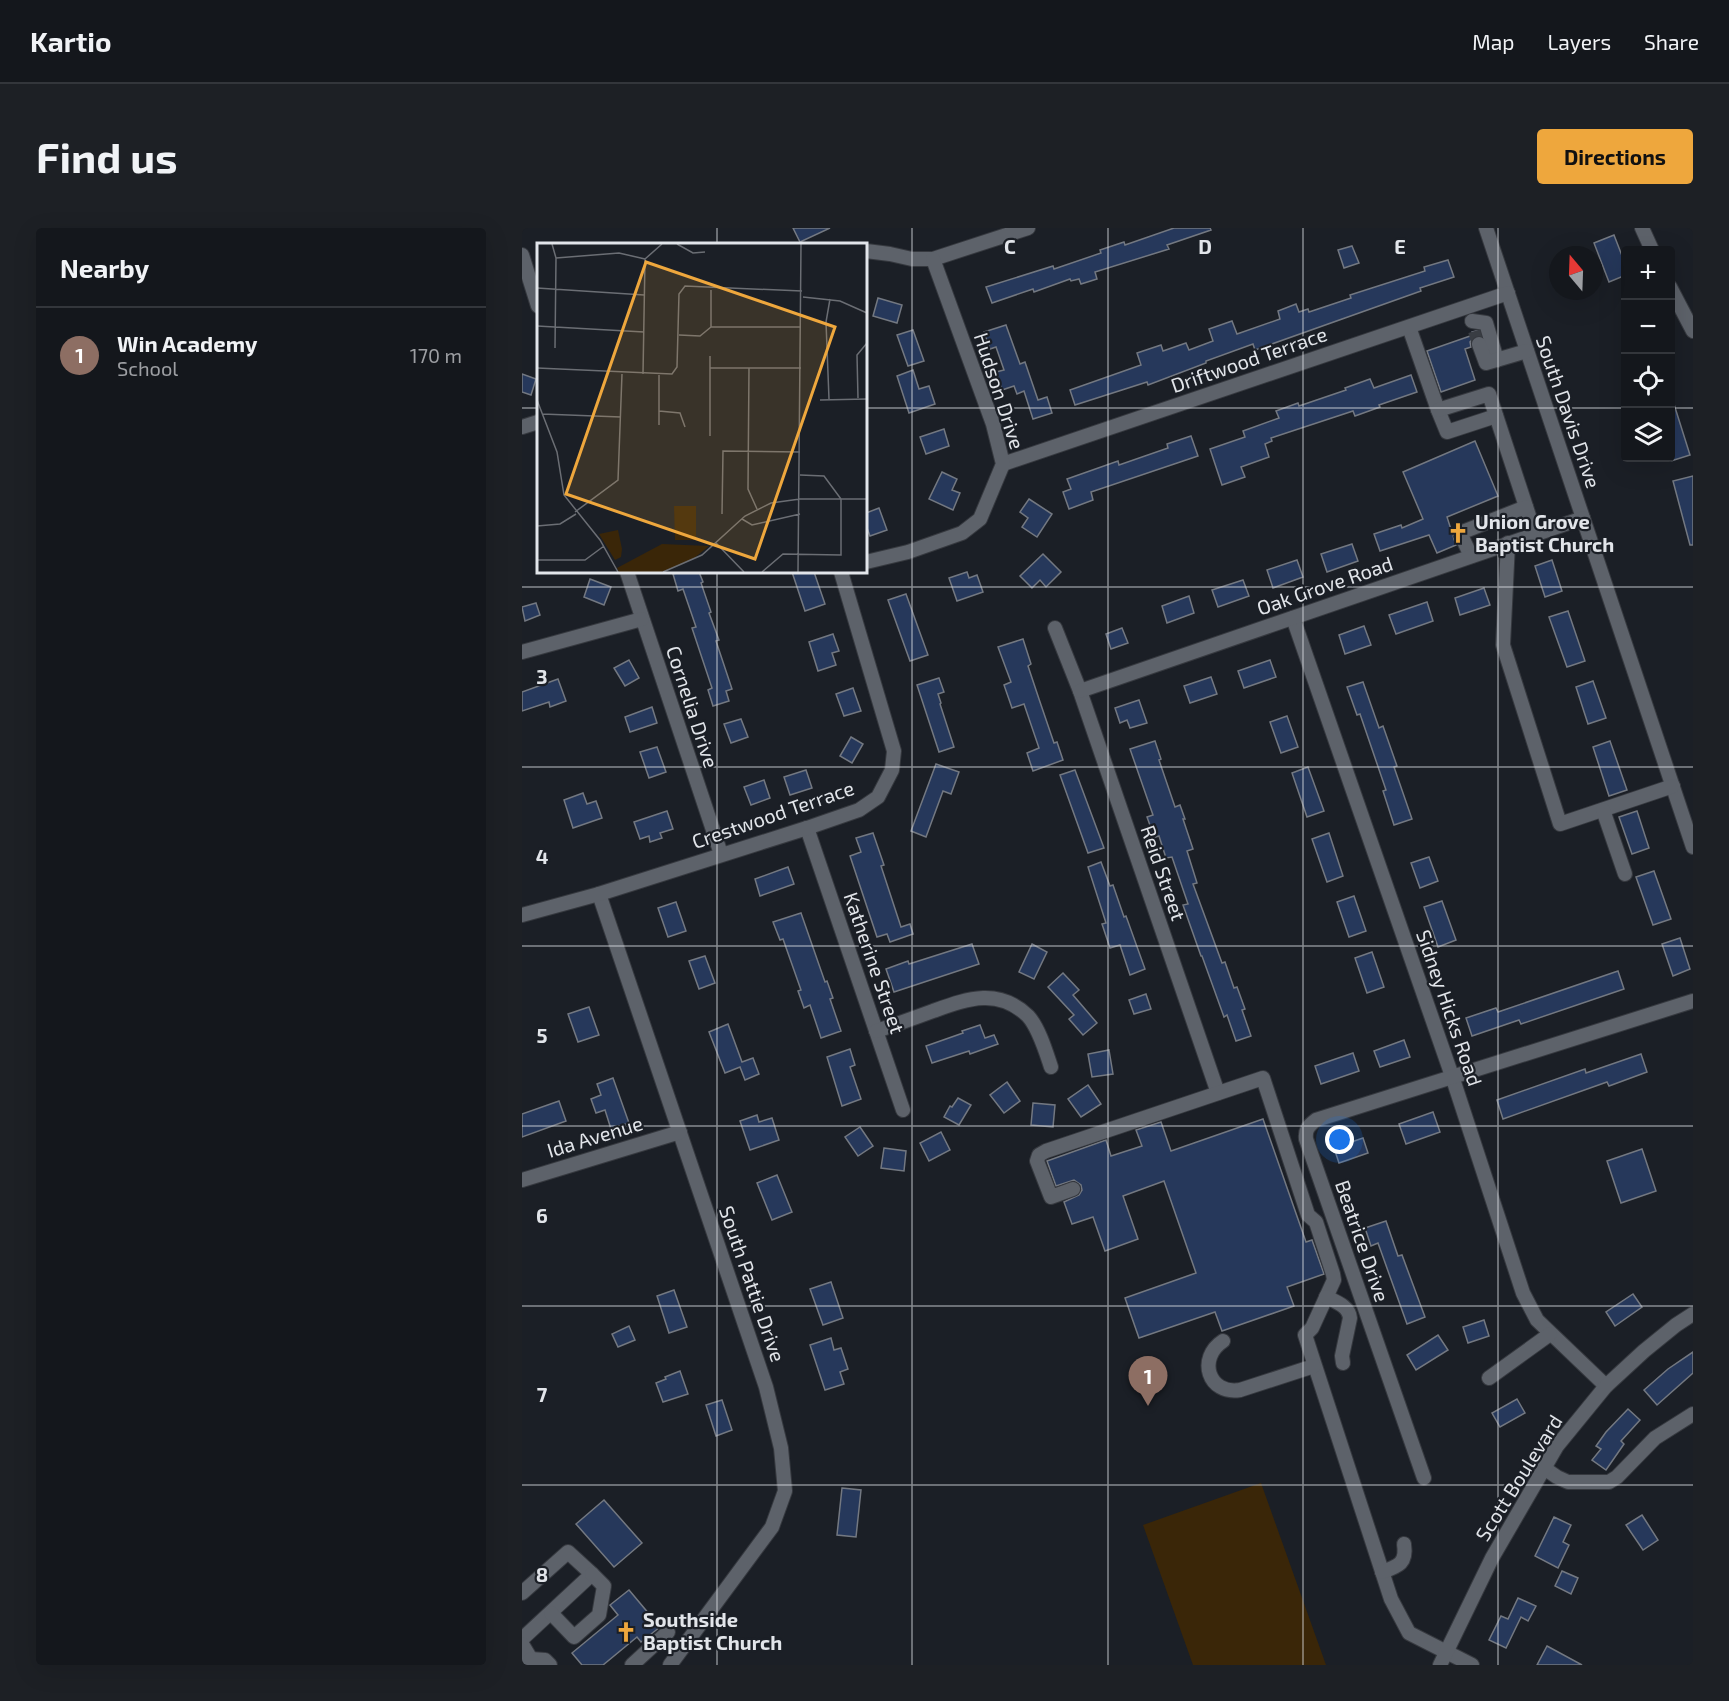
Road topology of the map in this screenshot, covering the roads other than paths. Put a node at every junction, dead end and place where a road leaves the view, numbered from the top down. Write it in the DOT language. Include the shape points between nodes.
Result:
graph roads {
  1 [pos="1028,228"];
  2 [pos="1486,228"];
  3 [pos="1642,228"];
  4 [pos="1650,246"];
  5 [pos="867,251"];
  6 [pos="522,255"];
  7 [pos="933,259"];
  8 [pos="1508,293"];
  9 [pos="1675,295"];
  10 [pos="537,303"];
  11 [pos="1467,307"];
  12 [pos="1409,327"];
  13 [pos="1693,331"];
  14 [pos="1475,332"];
  15 [pos="1527,351"];
  16 [pos="1497,360"];
  17 [pos="1438,410"];
  18 [pos="1496,416"];
  19 [pos="537,422"];
  20 [pos="522,427"];
  21 [pos="1003,464"];
  22 [pos="1526,507"];
  23 [pos="1583,518"];
  24 [pos="1535,534"];
  25 [pos="1508,543"];
  26 [pos="1471,556"];
  27 [pos="867,562"];
  28 [pos="627,573"];
  29 [pos="841,573"];
  30 [pos="1293,618"];
  31 [pos="642,619"];
  32 [pos="1055,628"];
  33 [pos="522,652"];
  34 [pos="1080,691"];
  35 [pos="1673,786"];
  36 [pos="1603,810"];
  37 [pos="807,828"];
  38 [pos="1693,847"];
  39 [pos="721,854"];
  40 [pos="1625,874"];
  41 [pos="599,894"];
  42 [pos="522,915"];
  43 [pos="1693,1001"];
  44 [pos="876,1031"];
  45 [pos="1051,1067"];
  46 [pos="1452,1076"];
  47 [pos="1218,1093"];
  48 [pos="903,1110"];
  49 [pos="680,1132"];
  50 [pos="522,1180"];
  51 [pos="1073,1189"];
  52 [pos="1326,1297"];
  53 [pos="1693,1314"];
  54 [pos="1550,1334"];
  55 [pos="1223,1341"];
  56 [pos="1343,1364"];
  57 [pos="1314,1366"];
  58 [pos="1489,1378"];
  59 [pos="1606,1386"];
  60 [pos="1693,1414"];
  61 [pos="1544,1468"];
  62 [pos="1424,1478"];
  63 [pos="1404,1544"];
  64 [pos="1382,1572"];
  65 [pos="592,1575"];
  66 [pos="522,1593"];
  67 [pos="550,1613"];
  68 [pos="668,1632"];
  69 [pos="522,1639"];
  70 [pos="522,1644"];
  71 [pos="648,1650"];
  72 [pos="1444,1659"];
  73 [pos="526,1662"];
  74 [pos="550,1665"];
  75 [pos="632,1665"];
  76 [pos="663,1665"];
  77 [pos="670,1665"];
  78 [pos="1472,1665"];
  1 -- 7 [label="street"];
  2 -- 8 [label="street, South Davis Drive"];
  3 -- 4 [label="street"];
  5 -- 7 [label="street" via="912,260"];
  6 -- 10 [label="street"];
  7 -- 21 [label="street, Hudson Drive" via="993,424"];
  8 -- 11 [label="street, Driftwood Terrace"];
  8 -- 15 [label="street, South Davis Drive"];
  9 -- 13 [label="street"];
  11 -- 12 [label="street, Driftwood Terrace"];
  11 -- 14 [label="street"];
  12 -- 17 [label="street"];
  12 -- 21 [label="street, Driftwood Terrace"];
  14 -- 16 [label="street" via="1486,363"];
  14 -- 16 [label="street" via="1486,323"];
  15 -- 16 [label="street"];
  15 -- 23 [label="street, South Davis Drive"];
  17 -- 18 [label="street" via="1447,432"];
  17 -- 18 [label="street" via="1489,394"];
  18 -- 22 [label="street"];
  19 -- 20 [label="street"];
  21 -- 27 [label="street, Hudson Drive" via="980,519 962,533"];
  22 -- 24 [label="street"];
  22 -- 26 [label="street" via="1460,533"];
  23 -- 24 [label="street, Oak Grove Road"];
  23 -- 35 [label="street, South Davis Drive"];
  24 -- 25 [label="street, Oak Grove Road"];
  25 -- 26 [label="street, Oak Grove Road"];
  25 -- 36 [label="street" via="1503,645 1560,824"];
  26 -- 30 [label="street, Oak Grove Road"];
  28 -- 31 [label="street, Cornelia Drive"];
  29 -- 37 [label="street, Crestwood Terrace" via="894,751 892,770 878,797 859,810"];
  30 -- 34 [label="street, Oak Grove Road"];
  30 -- 46 [label="street, Sidney Hicks Road"];
  31 -- 33 [label="street"];
  31 -- 39 [label="street, Cornelia Drive"];
  32 -- 34 [label="street, Reid Street"];
  34 -- 47 [label="street, Reid Street"];
  35 -- 36 [label="street"];
  35 -- 38 [label="street, South Davis Drive"];
  36 -- 40 [label="street"];
  37 -- 39 [label="street, Crestwood Terrace"];
  37 -- 44 [label="street, Katherine Street"];
  39 -- 41 [label="street, Crestwood Terrace"];
  41 -- 42 [label="street, Crestwood Terrace"];
  41 -- 49 [label="street, South Pattie Drive"];
  43 -- 46 [label="street, Beatrice Drive"];
  44 -- 45 [label="street" via="961,1001 995,998 1029,1018"];
  44 -- 48 [label="street, Katherine Street"];
  46 -- 54 [label="street, Sidney Hicks Road" via="1523,1293 1537,1320"];
  46 -- 62 [label="street, Beatrice Drive" via="1316,1120 1306,1131"];
  47 -- 51 [label="street" via="1039,1155 1037,1161 1051,1197"];
  47 -- 52 [label="street" via="1263,1078 1308,1215 1316,1222 1333,1274"];
  49 -- 50 [label="street, Ida Avenue"];
  49 -- 77 [label="street, South Pattie Drive" via="766,1387 781,1448 785,1491 772,1527"];
  52 -- 56 [label="street" via="1350,1314"];
  52 -- 57 [label="street" via="1305,1335"];
  53 -- 59 [label="street, Scott Boulevard"];
  54 -- 58 [label="street"];
  54 -- 59 [label="street, Sidney Hicks Road"];
  55 -- 57 [label="street" via="1212,1350 1208,1368 1215,1384 1230,1392"];
  57 -- 64 [label="street"];
  59 -- 61 [label="street, Scott Boulevard"];
  60 -- 61 [label="street" via="1655,1438 1609,1482 1568,1482"];
  61 -- 72 [label="street, Scott Boulevard" via="1492,1558"];
  63 -- 64 [label="street" via="1400,1564"];
  64 -- 72 [label="street" via="1408,1633"];
  65 -- 66 [label="street" via="568,1552"];
  65 -- 67 [label="street"];
  65 -- 67 [label="street" via="604,1586 599,1615 574,1637"];
  67 -- 69 [label="street"];
  68 -- 71 [label="street"];
  70 -- 73 [label="street"];
  71 -- 75 [label="street"];
  71 -- 76 [label="street"];
  72 -- 78 [label="street"];
  73 -- 74 [label="street" via="546,1660"];
}
